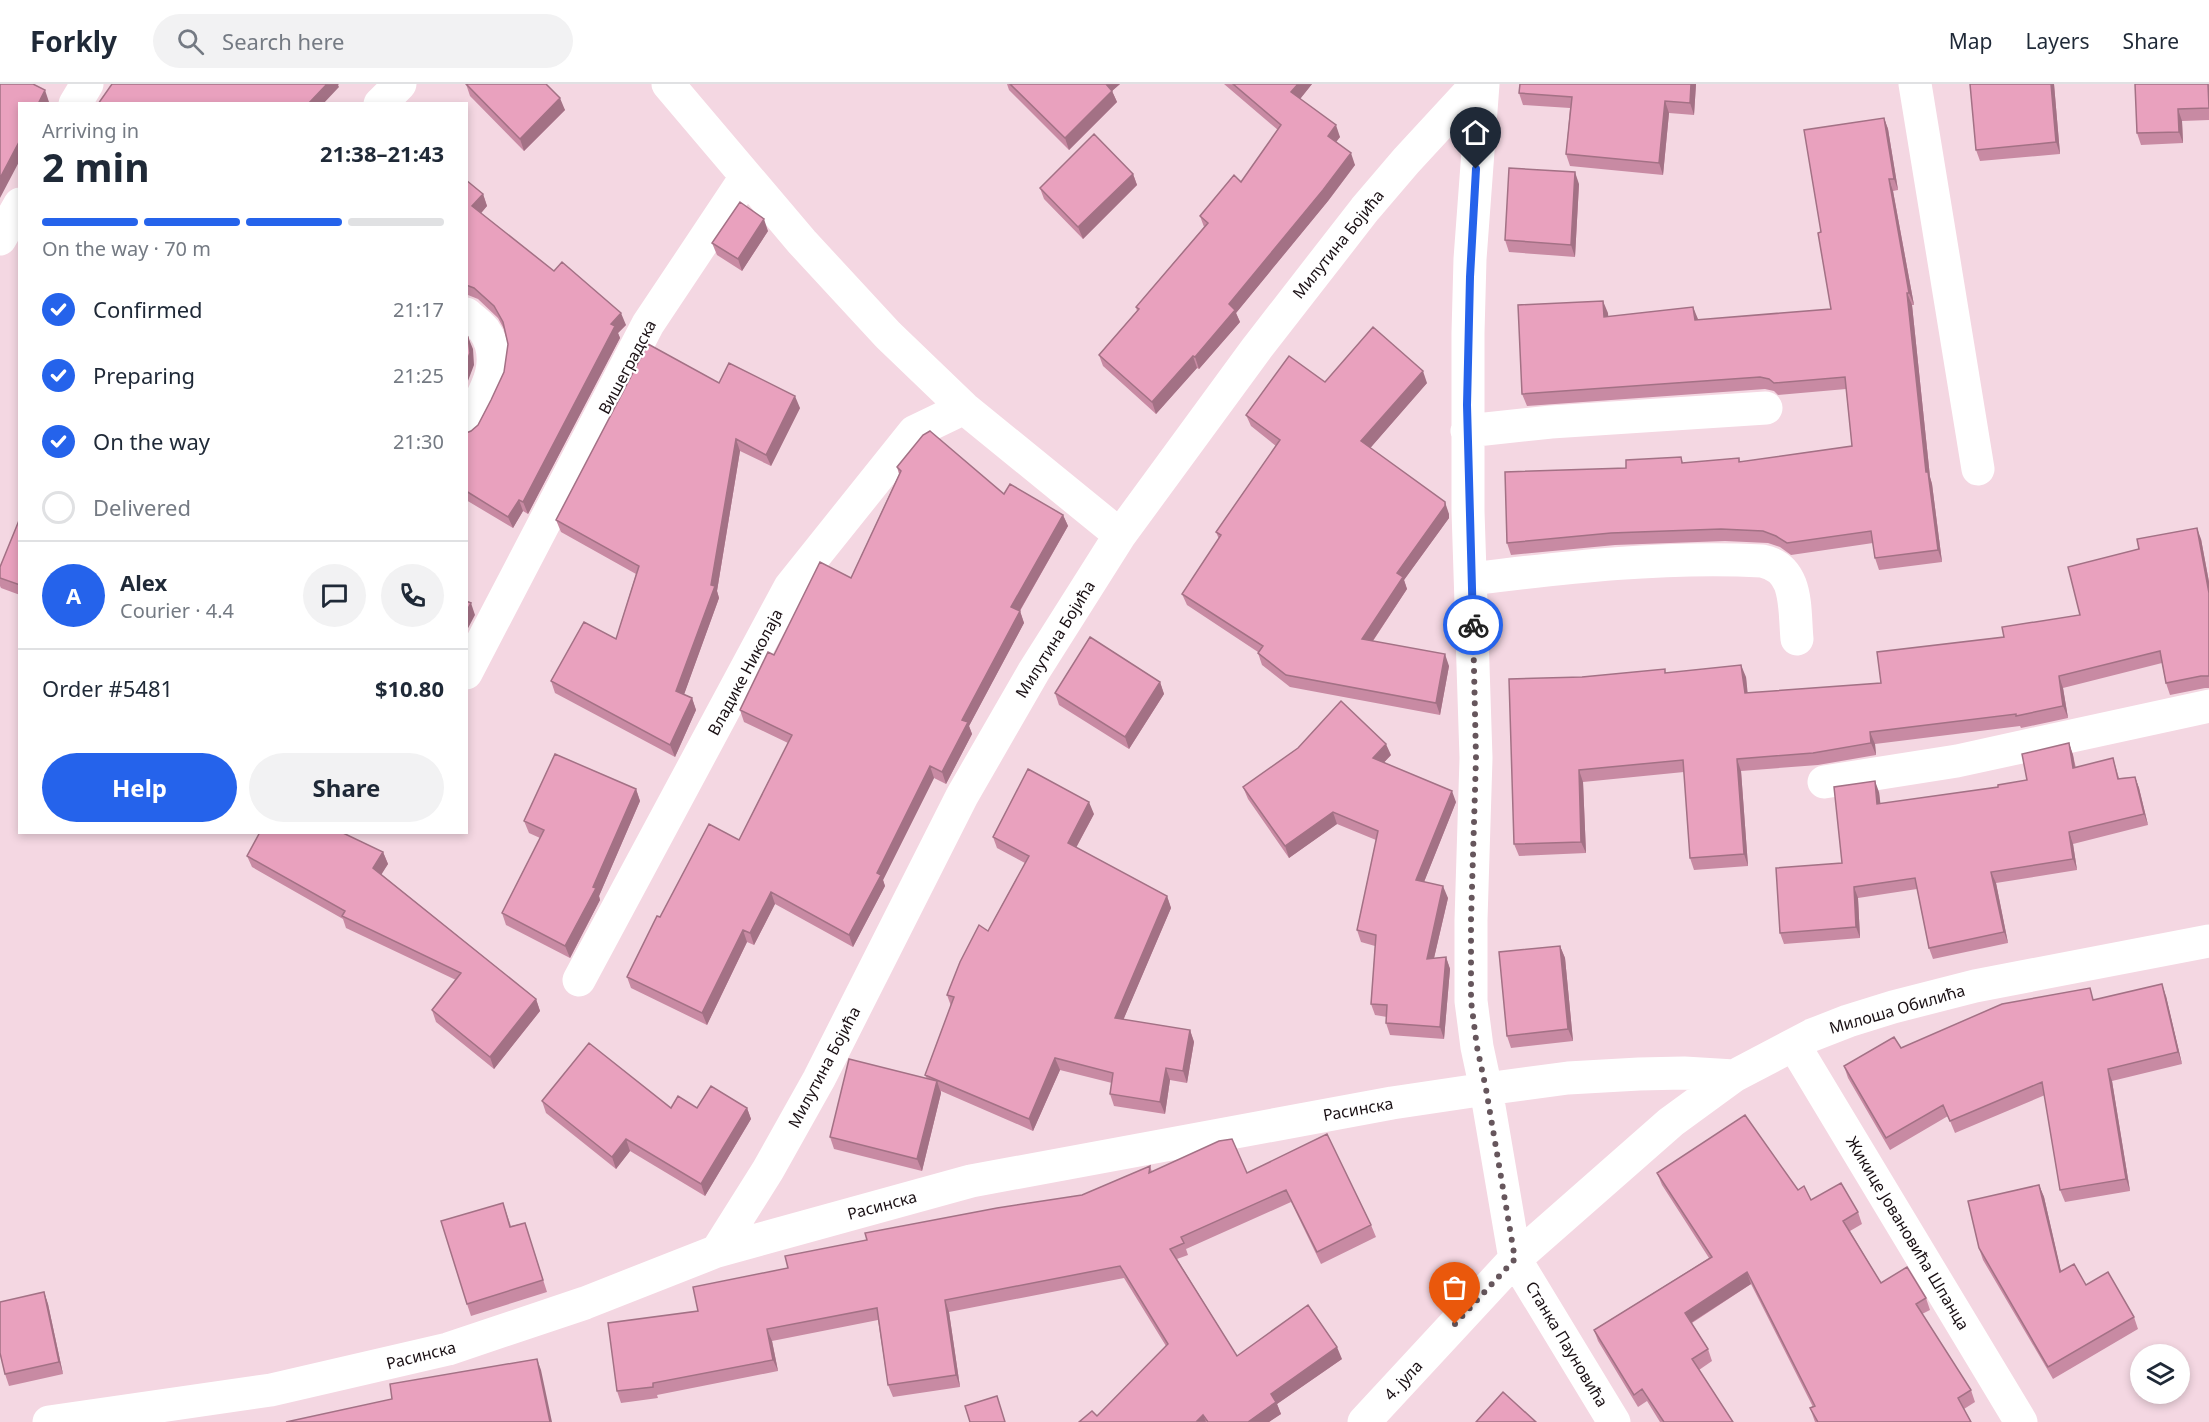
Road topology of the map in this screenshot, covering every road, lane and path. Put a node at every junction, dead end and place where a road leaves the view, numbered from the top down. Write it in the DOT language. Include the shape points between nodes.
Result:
graph roads {
  1 [pos="87,84"];
  2 [pos="400,84"];
  3 [pos="668,84"];
  4 [pos="1477,84"];
  5 [pos="1483,84"];
  6 [pos="1915,84"];
  7 [pos="76,102"];
  8 [pos="383,102"];
  9 [pos="746,177"];
  10 [pos="18,208"];
  11 [pos="0,239"];
  12 [pos="468,316"];
  13 [pos="964,408"];
  14 [pos="1766,408"];
  15 [pos="468,423"];
  16 [pos="1467,431"];
  17 [pos="1978,469"];
  18 [pos="1120,535"];
  19 [pos="1472,579"];
  20 [pos="1797,639"];
  21 [pos="468,669"];
  22 [pos="2209,706"];
  23 [pos="1824,782"];
  24 [pos="2209,940"];
  25 [pos="579,980"];
  26 [pos="1794,1045"];
  27 [pos="1734,1076"];
  28 [pos="1486,1089"];
  29 [pos="717,1251"];
  30 [pos="1515,1259"];
  31 [pos="144,1415"];
  32 [pos="49,1422"];
  33 [pos="1365,1422"];
  34 [pos="1614,1422"];
  35 [pos="2021,1422"];
  1 -- 7 [label="street"];
  2 -- 8 [label="street"];
  3 -- 9 [label="street"];
  4 -- 18 [label="street, Милутина Бојића" via="1345,234"];
  5 -- 16 [label="street, Станка Пауновића" via="1470,259"];
  6 -- 17 [label="street"];
  9 -- 13 [label="street" via="842,287"];
  9 -- 21 [label="street, Вишеградска" via="648,324"];
  10 -- 11 [label="street"];
  12 -- 15 [label="street" via="483,330 494,350 492,377"];
  13 -- 18 [label="street"];
  13 -- 25 [label="street, Владике Николаја" via="914,432 790,587"];
  14 -- 16 [label="street"];
  16 -- 19 [label="street, Станка Пауновића"];
  18 -- 29 [label="street, Милутина Бојића" via="1034,671 962,796 819,1079"];
  19 -- 20 [label="street" via="1661,561 1733,559 1774,563 1786,574 1792,588"];
  19 -- 28 [label="street, Станка Пауновића" via="1476,758 1471,1001"];
  22 -- 23 [label="street" via="1958,761"];
  24 -- 26 [label="street, Милоша Обилића" via="1965,989 1848,1021"];
  26 -- 27 [label="street, Милоша Обилића"];
  26 -- 35 [label="street, Жикице Јовановића Шпанца"];
  27 -- 28 [label="street, Расинска" via="1639,1074"];
  27 -- 30 [label="street, Милоша Обилића" via="1671,1122"];
  28 -- 29 [label="street, Расинска" via="971,1181"];
  28 -- 30 [label="street, Станка Пауновића"];
  29 -- 31 [label="street, Расинска" via="585,1303 448,1349"];
  30 -- 33 [label="street, 4. јула"];
  30 -- 34 [label="street, Станка Пауновића"];
  31 -- 32 [label="street, Расинска"];
}
